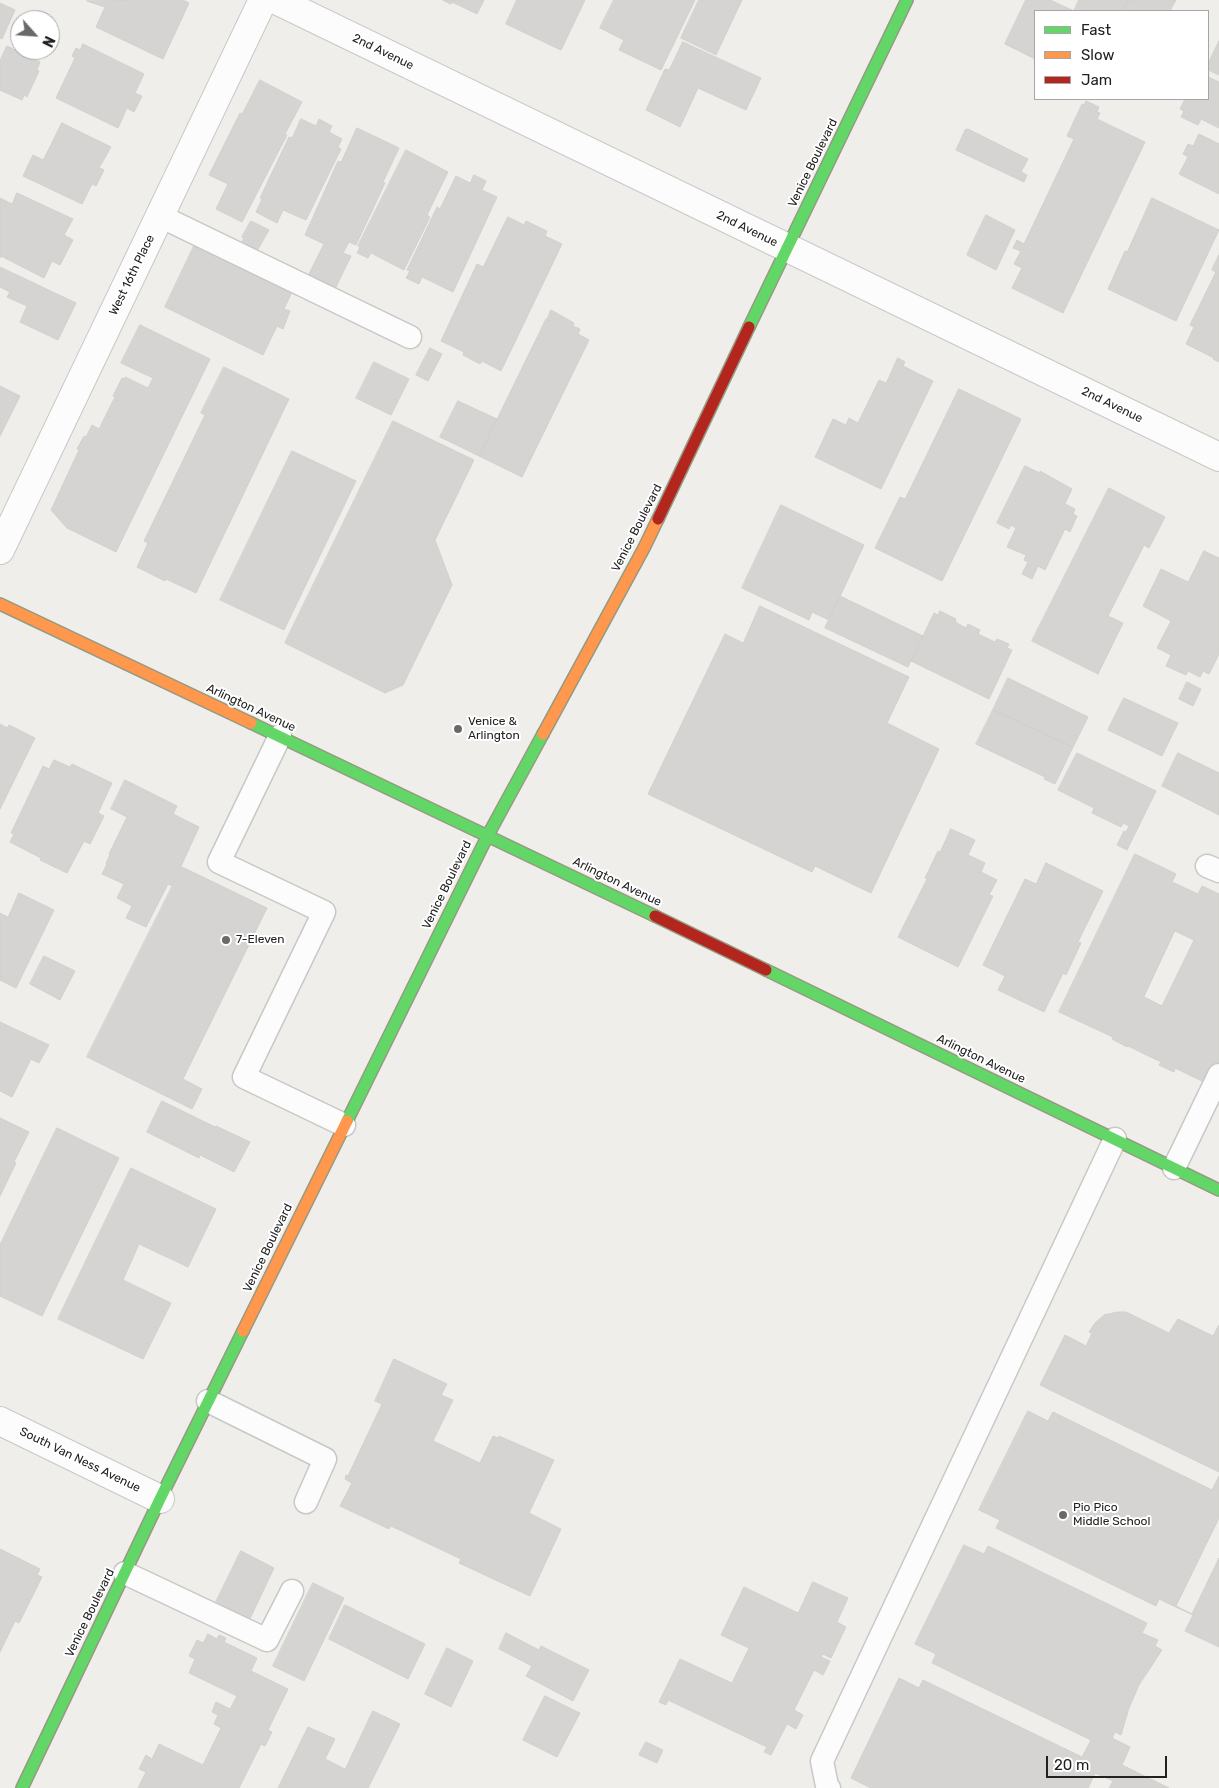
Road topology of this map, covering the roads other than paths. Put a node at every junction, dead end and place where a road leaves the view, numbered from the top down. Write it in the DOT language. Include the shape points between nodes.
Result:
graph roads {
  1 [pos="263,0"];
  2 [pos="276,0"];
  3 [pos="907,0"];
  4 [pos="160,216"];
  5 [pos="787,248"];
  6 [pos="410,337"];
  7 [pos="1219,457"];
  8 [pos="0,550"];
  9 [pos="0,604"];
  10 [pos="280,736"];
  11 [pos="488,835"];
  12 [pos="1219,1076"];
  13 [pos="344,1125"];
  14 [pos="1115,1139"];
  15 [pos="1174,1168"];
  16 [pos="1219,1190"];
  17 [pos="208,1401"];
  18 [pos="0,1421"];
  19 [pos="160,1499"];
  20 [pos="306,1502"];
  21 [pos="125,1573"];
  22 [pos="292,1591"];
  23 [pos="22,1788"];
  24 [pos="829,1788"];
  1 -- 4 [label="street, West 16th Place"];
  2 -- 5 [label="street, 2nd Avenue"];
  3 -- 5 [label="main road, Venice Boulevard"];
  4 -- 6 [label="lane"];
  4 -- 8 [label="street, West 16th Place"];
  5 -- 7 [label="street, 2nd Avenue"];
  5 -- 11 [label="main road, Venice Boulevard" via="644,548"];
  9 -- 10 [label="main road, Arlington Avenue"];
  10 -- 11 [label="main road, Arlington Avenue"];
  10 -- 13 [label="lane" via="219,862 324,912 244,1077"];
  11 -- 13 [label="main road, Venice Boulevard"];
  11 -- 14 [label="main road, Arlington Avenue"];
  12 -- 15 [label="lane"];
  13 -- 17 [label="main road, Venice Boulevard"];
  14 -- 15 [label="main road, Arlington Avenue"];
  14 -- 24 [label="lane" via="822,1761"];
  15 -- 16 [label="main road, Arlington Avenue"];
  17 -- 19 [label="main road, Venice Boulevard"];
  17 -- 20 [label="lane" via="325,1459"];
  18 -- 19 [label="street, South Van Ness Avenue"];
  19 -- 21 [label="main road, Venice Boulevard"];
  21 -- 22 [label="lane" via="267,1640"];
  21 -- 23 [label="main road, Venice Boulevard"];
}
